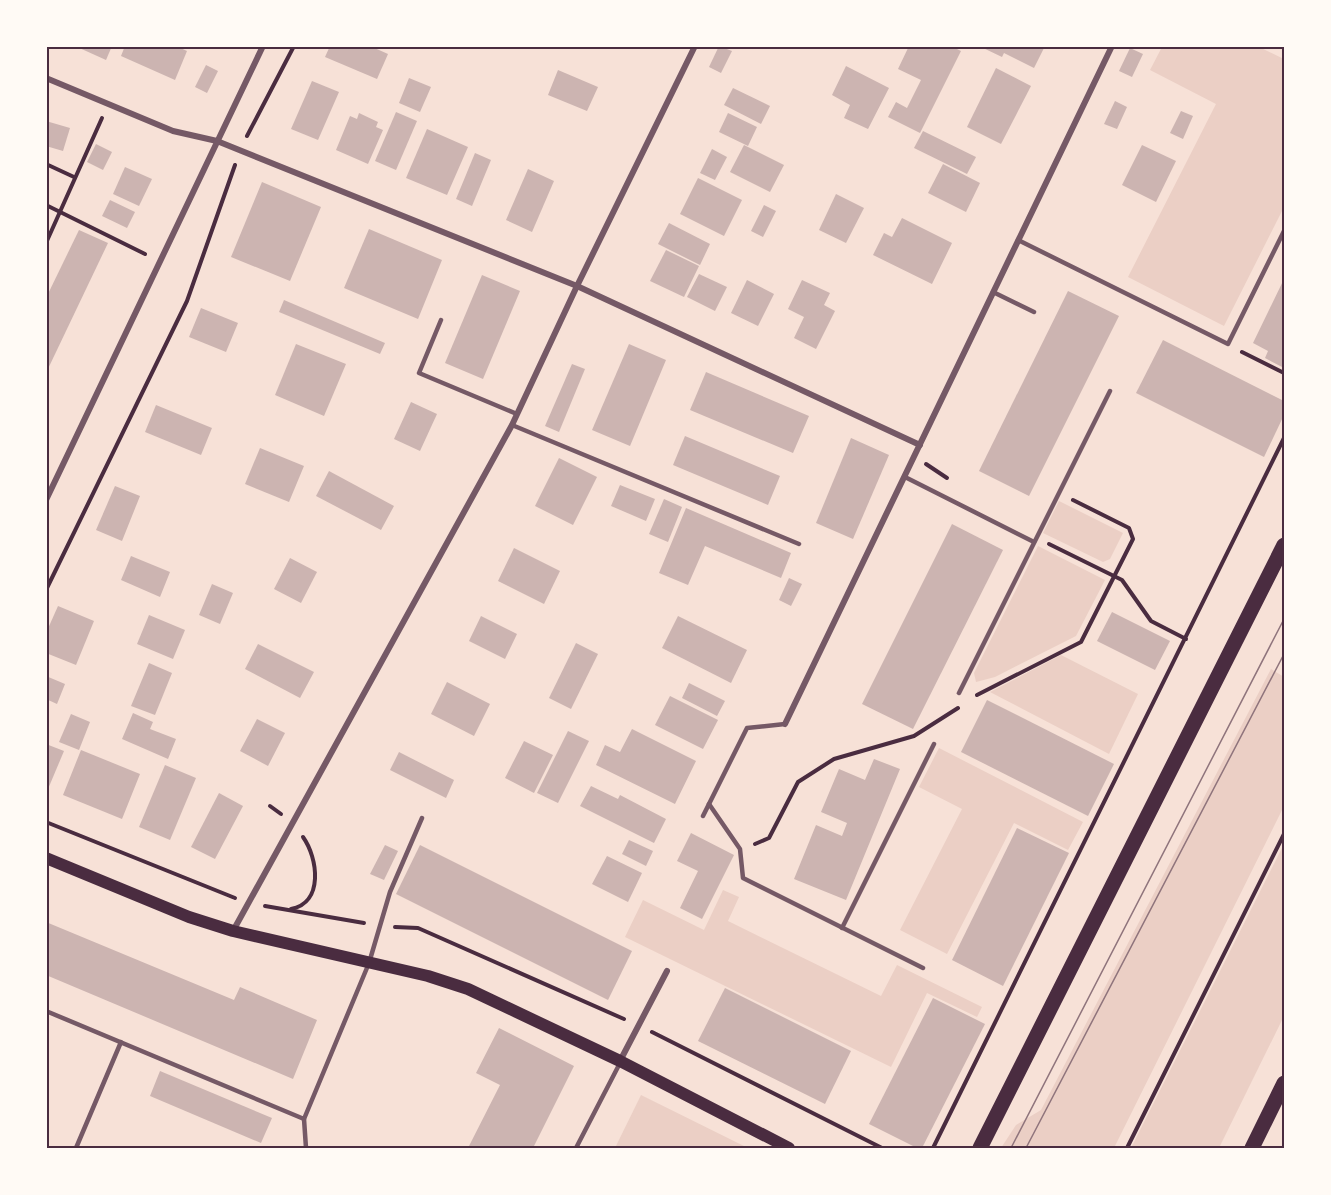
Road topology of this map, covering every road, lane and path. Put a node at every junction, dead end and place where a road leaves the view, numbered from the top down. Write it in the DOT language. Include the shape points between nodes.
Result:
graph roads {
  1 [pos="263,46"];
  2 [pos="294,46"];
  3 [pos="695,46"];
  4 [pos="1112,46"];
  5 [pos="46,78"];
  6 [pos="109,104"];
  7 [pos="217,141"];
  8 [pos="240,150"];
  9 [pos="46,164"];
  10 [pos="74,177"];
  11 [pos="46,205"];
  12 [pos="62,211"];
  13 [pos="1284,231"];
  14 [pos="1018,240"];
  15 [pos="46,243"];
  16 [pos="160,262"];
  17 [pos="577,286"];
  18 [pos="993,292"];
  19 [pos="1034,312"];
  20 [pos="441,320"];
  21 [pos="1228,344"];
  22 [pos="1284,373"];
  23 [pos="1110,391"];
  24 [pos="517,414"];
  25 [pos="512,425"];
  26 [pos="1284,438"];
  27 [pos="920,445"];
  28 [pos="905,477"];
  29 [pos="1059,493"];
  30 [pos="46,500"];
  31 [pos="1036,540"];
  32 [pos="799,544"];
  33 [pos="1284,545"];
  34 [pos="1116,577"];
  35 [pos="46,590"];
  36 [pos="1186,639"];
  37 [pos="959,693"];
  38 [pos="969,700"];
  39 [pos="960,706"];
  40 [pos="785,724"];
  41 [pos="934,744"];
  42 [pos="709,804"];
  43 [pos="270,806"];
  44 [pos="703,816"];
  45 [pos="422,818"];
  46 [pos="293,823"];
  47 [pos="1284,834"];
  48 [pos="740,849"];
  49 [pos="46,858"];
  50 [pos="249,903"];
  51 [pos="842,928"];
  52 [pos="233,931"];
  53 [pos="369,963"];
  54 [pos="923,968"];
  55 [pos="667,971"];
  56 [pos="46,1011"];
  57 [pos="121,1042"];
  58 [pos="620,1061"];
  59 [pos="1284,1083"];
  60 [pos="304,1119"];
  61 [pos="76,1149"];
  62 [pos="306,1149"];
  63 [pos="576,1149"];
  64 [pos="789,1149"];
  65 [pos="933,1149"];
  66 [pos="980,1149"];
  67 [pos="1126,1149"];
  68 [pos="1252,1149"];
  1 -- 7 [label="street"];
  2 -- 8 [label="path"];
  3 -- 17 [label="street"];
  4 -- 14 [label="street"];
  5 -- 6 [label="street"];
  6 -- 7 [label="street" via="173,131"];
  6 -- 10 [label="path"];
  7 -- 8 [label="street"];
  7 -- 16 [label="street"];
  8 -- 17 [label="street"];
  8 -- 35 [label="path" via="187,301"];
  9 -- 10 [label="path"];
  10 -- 12 [label="path"];
  11 -- 12 [label="path"];
  12 -- 15 [label="path"];
  12 -- 16 [label="path"];
  13 -- 21 [label="lane"];
  14 -- 18 [label="street"];
  14 -- 21 [label="lane"];
  16 -- 30 [label="street"];
  17 -- 24 [label="street"];
  17 -- 27 [label="street"];
  18 -- 19 [label="lane"];
  18 -- 27 [label="street"];
  20 -- 24 [label="lane" via="419,373"];
  21 -- 22 [label="path"];
  23 -- 29 [label="lane"];
  24 -- 25 [label="street"];
  25 -- 32 [label="lane"];
  25 -- 46 [label="street"];
  26 -- 36 [label="path"];
  27 -- 28 [label="street"];
  28 -- 31 [label="lane"];
  28 -- 40 [label="street"];
  29 -- 31 [label="lane"];
  29 -- 34 [label="path" via="1129,528 1133,539"];
  31 -- 34 [label="path"];
  31 -- 37 [label="lane"];
  33 -- 66 [label="main road"];
  34 -- 36 [label="path" via="1151,621"];
  34 -- 38 [label="path" via="1081,642"];
  36 -- 65 [label="path"];
  39 -- 48 [label="path" via="914,736 834,759 798,782 769,838"];
  40 -- 42 [label="lane" via="747,728"];
  41 -- 51 [label="lane"];
  42 -- 44 [label="lane"];
  42 -- 48 [label="lane"];
  43 -- 46 [label="path"];
  45 -- 53 [label="lane" via="390,892"];
  46 -- 50 [label="street"];
  46 -- 50 [label="path" via="313,851 316,878 309,899 293,910"];
  47 -- 67 [label="path"];
  48 -- 51 [label="lane" via="743,878"];
  49 -- 52 [label="main road"];
  50 -- 52 [label="street"];
  51 -- 54 [label="lane"];
  52 -- 53 [label="main road"];
  53 -- 58 [label="main road" via="468,989"];
  53 -- 60 [label="lane"];
  55 -- 58 [label="street"];
  56 -- 57 [label="lane"];
  57 -- 60 [label="lane"];
  57 -- 61 [label="lane"];
  58 -- 63 [label="lane"];
  58 -- 64 [label="main road"];
  59 -- 68 [label="main road"];
  60 -- 62 [label="lane"];
}
